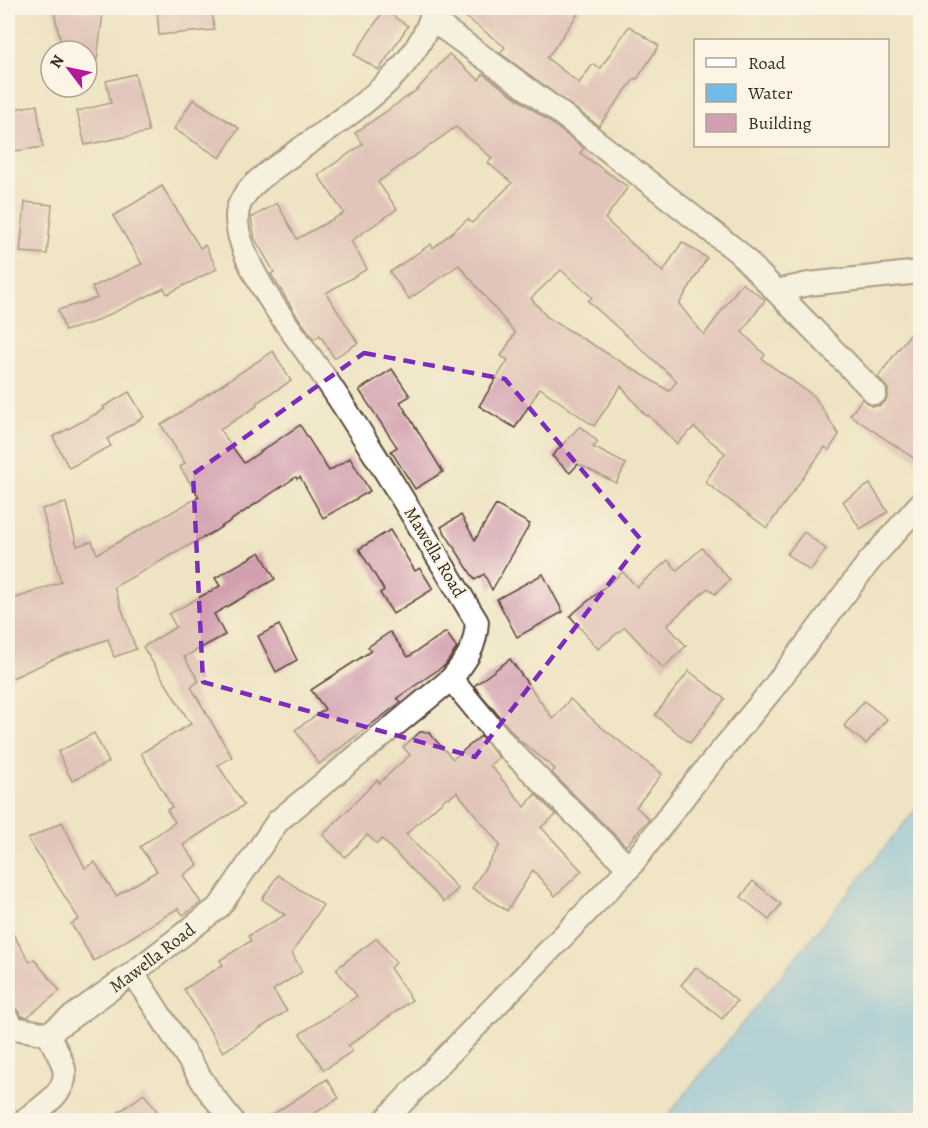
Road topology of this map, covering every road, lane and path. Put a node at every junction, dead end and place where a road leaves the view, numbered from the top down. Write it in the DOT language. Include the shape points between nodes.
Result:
graph roads {
  1 [pos="432,14"];
  2 [pos="921,272"];
  3 [pos="776,291"];
  4 [pos="876,393"];
  5 [pos="921,504"];
  6 [pos="451,680"];
  7 [pos="629,868"];
  8 [pos="133,973"];
  9 [pos="8,1020"];
  10 [pos="48,1034"];
  11 [pos="25,1120"];
  12 [pos="232,1120"];
  13 [pos="386,1120"];
  1 -- 3 [label="street" via="738,252"];
  1 -- 6 [label="street, Mawella Road" via="415,51 381,89 266,174 244,195 236,215 238,236 247,257 285,325 323,375 388,475 477,622 469,657"];
  2 -- 3 [label="street"];
  3 -- 4 [label="street"];
  5 -- 7 [label="street" via="868,563"];
  6 -- 7 [label="street" via="508,748"];
  6 -- 8 [label="street, Mawella Road" via="278,821 220,906"];
  7 -- 13 [label="street"];
  8 -- 10 [label="street, Mawella Road"];
  8 -- 12 [label="street"];
  9 -- 10 [label="street" via="14,1028"];
  10 -- 11 [label="street" via="64,1069 63,1085"];
}
